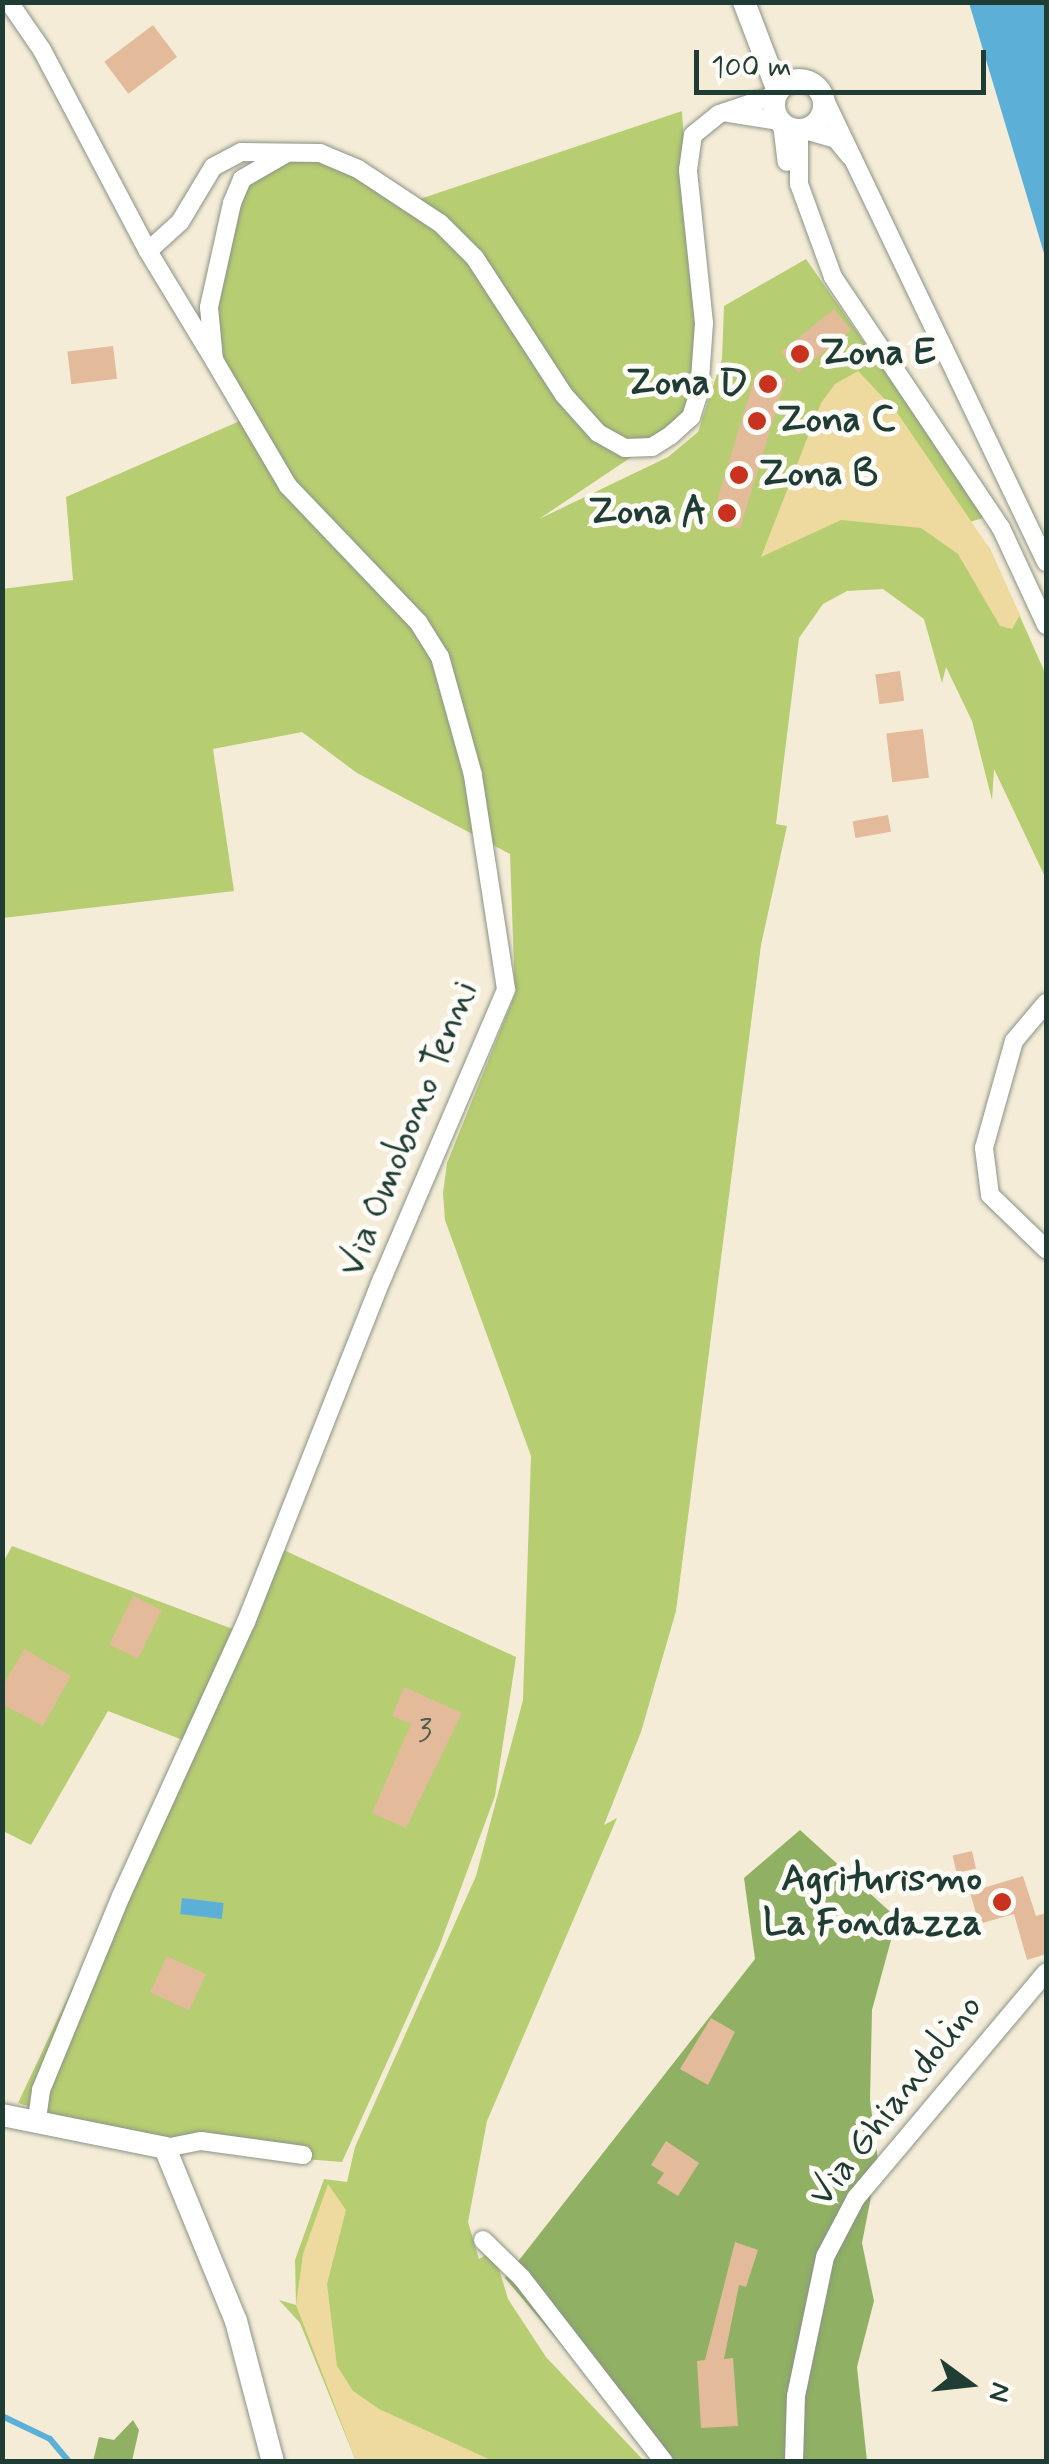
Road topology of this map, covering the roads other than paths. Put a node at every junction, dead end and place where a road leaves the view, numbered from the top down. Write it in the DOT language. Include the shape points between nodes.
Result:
graph roads {
  1 [pos="9,2"];
  2 [pos="745,4"];
  3 [pos="811,86"];
  4 [pos="777,93"];
  5 [pos="719,114"];
  6 [pos="791,126"];
  7 [pos="287,152"];
  8 [pos="856,162"];
  9 [pos="148,251"];
  10 [pos="214,360"];
  11 [pos="1046,562"];
  12 [pos="1046,625"];
  13 [pos="1046,1003"];
  14 [pos="1046,1249"];
  15 [pos="1046,1972"];
  16 [pos="2,2115"];
  17 [pos="36,2119"];
  18 [pos="165,2148"];
  19 [pos="303,2155"];
  20 [pos="482,2240"];
  21 [pos="273,2462"];
  22 [pos="664,2462"];
  23 [pos="794,2462"];
  1 -- 9 [label="street" via="42,50"];
  2 -- 3 [label="street" via="778,59"];
  2 -- 4 [label="street"];
  3 -- 4 [label="street"];
  3 -- 6 [label="street" via="821,118"];
  3 -- 8 [label="street"];
  4 -- 5 [label="street"];
  4 -- 6 [label="street"];
  5 -- 6 [label="street" via="746,112"];
  5 -- 7 [label="street" via="693,135 688,152 704,323 699,393 691,417 652,447 626,448 598,434 554,382 475,258 440,222 358,169 320,153"];
  6 -- 8 [label="street" via="836,139"];
  6 -- 12 [label="street" via="787,163 833,277 1000,528"];
  7 -- 9 [label="street" via="242,152 214,167 180,222"];
  7 -- 10 [label="street, Via Omobono Tenni" via="242,179 232,203 209,307"];
  8 -- 11 [label="street"];
  9 -- 10 [label="street"];
  10 -- 17 [label="street, Via Omobono Tenni" via="288,486 419,623 440,656 473,775 506,989 246,1622 120,1896 41,2090"];
  13 -- 14 [label="street" via="1014,1040 984,1148 990,1195"];
  15 -- 23 [label="street, Via Ghiandolino" via="856,2198 825,2257 796,2396"];
  16 -- 17 [label="street"];
  17 -- 18 [label="street"];
  18 -- 19 [label="street" via="200,2141"];
  18 -- 21 [label="street" via="236,2321"];
  20 -- 22 [label="street" via="522,2278"];
}
